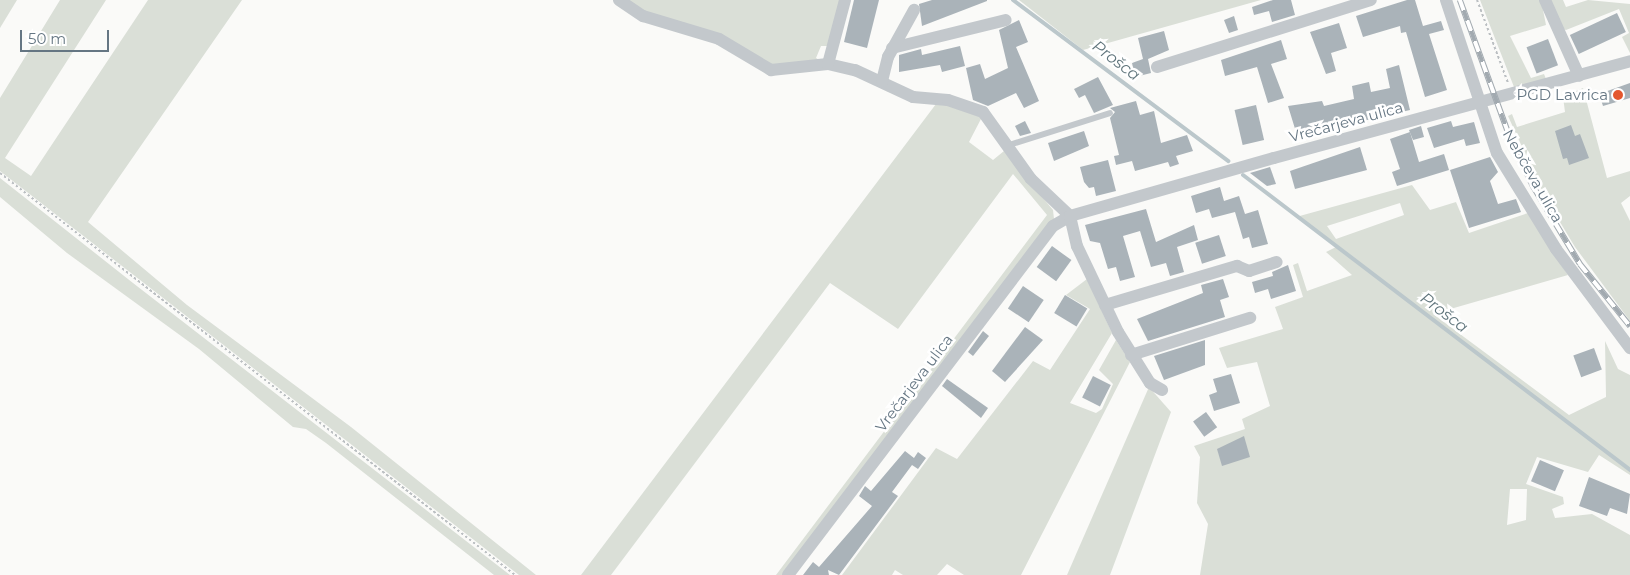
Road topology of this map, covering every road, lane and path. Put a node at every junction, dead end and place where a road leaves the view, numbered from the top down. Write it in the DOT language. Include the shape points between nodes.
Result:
graph roads {
  1 [pos="619,0"];
  2 [pos="845,0"];
  3 [pos="1370,0"];
  4 [pos="1446,0"];
  5 [pos="1477,0"];
  6 [pos="1545,0"];
  7 [pos="914,10"];
  8 [pos="1006,20"];
  9 [pos="892,48"];
  10 [pos="1630,61"];
  11 [pos="828,64"];
  12 [pos="1157,68"];
  13 [pos="1579,76"];
  14 [pos="882,81"];
  15 [pos="1512,94"];
  16 [pos="1478,103"];
  17 [pos="1110,113"];
  18 [pos="1006,146"];
  19 [pos="0,173"];
  20 [pos="1070,216"];
  21 [pos="1277,262"];
  22 [pos="1105,305"];
  23 [pos="1250,318"];
  24 [pos="1630,348"];
  25 [pos="1131,355"];
  26 [pos="1162,390"];
  27 [pos="515,575"];
  28 [pos="788,575"];
  1 -- 11 [label="street" via="643,16 719,39 771,70 800,70"];
  2 -- 11 [label="street"];
  3 -- 12 [label="street"];
  4 -- 16 [label="street, Nebčeva ulica"];
  5 -- 15 [label="path"];
  6 -- 13 [label="street"];
  7 -- 9 [label="street"];
  8 -- 9 [label="street"];
  9 -- 14 [label="street"];
  10 -- 13 [label="street, Vrečarjeva ulica"];
  11 -- 14 [label="street"];
  13 -- 15 [label="street, Vrečarjeva ulica"];
  14 -- 18 [label="street" via="913,96 948,100 983,112"];
  15 -- 16 [label="street, Vrečarjeva ulica"];
  16 -- 20 [label="street, Vrečarjeva ulica"];
  16 -- 24 [label="street, Nebčeva ulica" via="1497,153 1537,218"];
  17 -- 18 [label="lane"];
  18 -- 20 [label="street" via="1042,191"];
  19 -- 27 [label="path"];
  20 -- 22 [label="street" via="1077,246"];
  20 -- 28 [label="street, Vrečarjeva ulica" via="1053,226"];
  21 -- 22 [label="street" via="1249,271 1237,266"];
  22 -- 25 [label="street"];
  23 -- 25 [label="street"];
  25 -- 26 [label="street" via="1150,382"];
}
